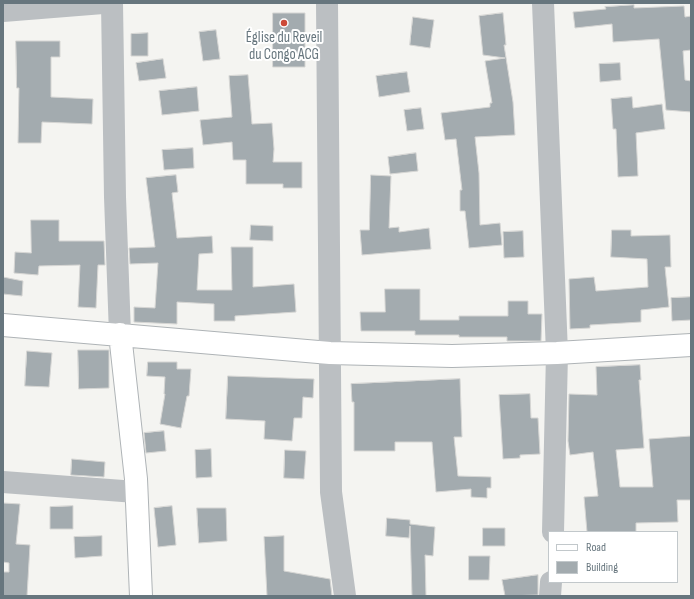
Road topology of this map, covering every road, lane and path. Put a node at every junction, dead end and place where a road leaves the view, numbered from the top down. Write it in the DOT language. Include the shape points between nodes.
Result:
graph roads {
  1 [pos="103,3"];
  2 [pos="112,3"];
  3 [pos="327,3"];
  4 [pos="542,3"];
  5 [pos="3,11"];
  6 [pos="3,325"];
  7 [pos="120,334"];
  8 [pos="691,345"];
  9 [pos="330,352"];
  10 [pos="557,353"];
  11 [pos="3,482"];
  12 [pos="136,492"];
  13 [pos="553,531"];
  14 [pos="551,583"];
  15 [pos="141,596"];
  16 [pos="345,596"];
  17 [pos="550,596"];
  1 -- 5 [label="street"];
  2 -- 7 [label="street"];
  3 -- 9 [label="street"];
  4 -- 10 [label="street"];
  6 -- 7 [label="street"];
  7 -- 9 [label="street"];
  7 -- 12 [label="street"];
  8 -- 10 [label="street"];
  9 -- 10 [label="street" via="452,356"];
  9 -- 16 [label="street" via="331,492"];
  10 -- 13 [label="street"];
  11 -- 12 [label="street"];
  12 -- 15 [label="street"];
  14 -- 17 [label="street"];
}
